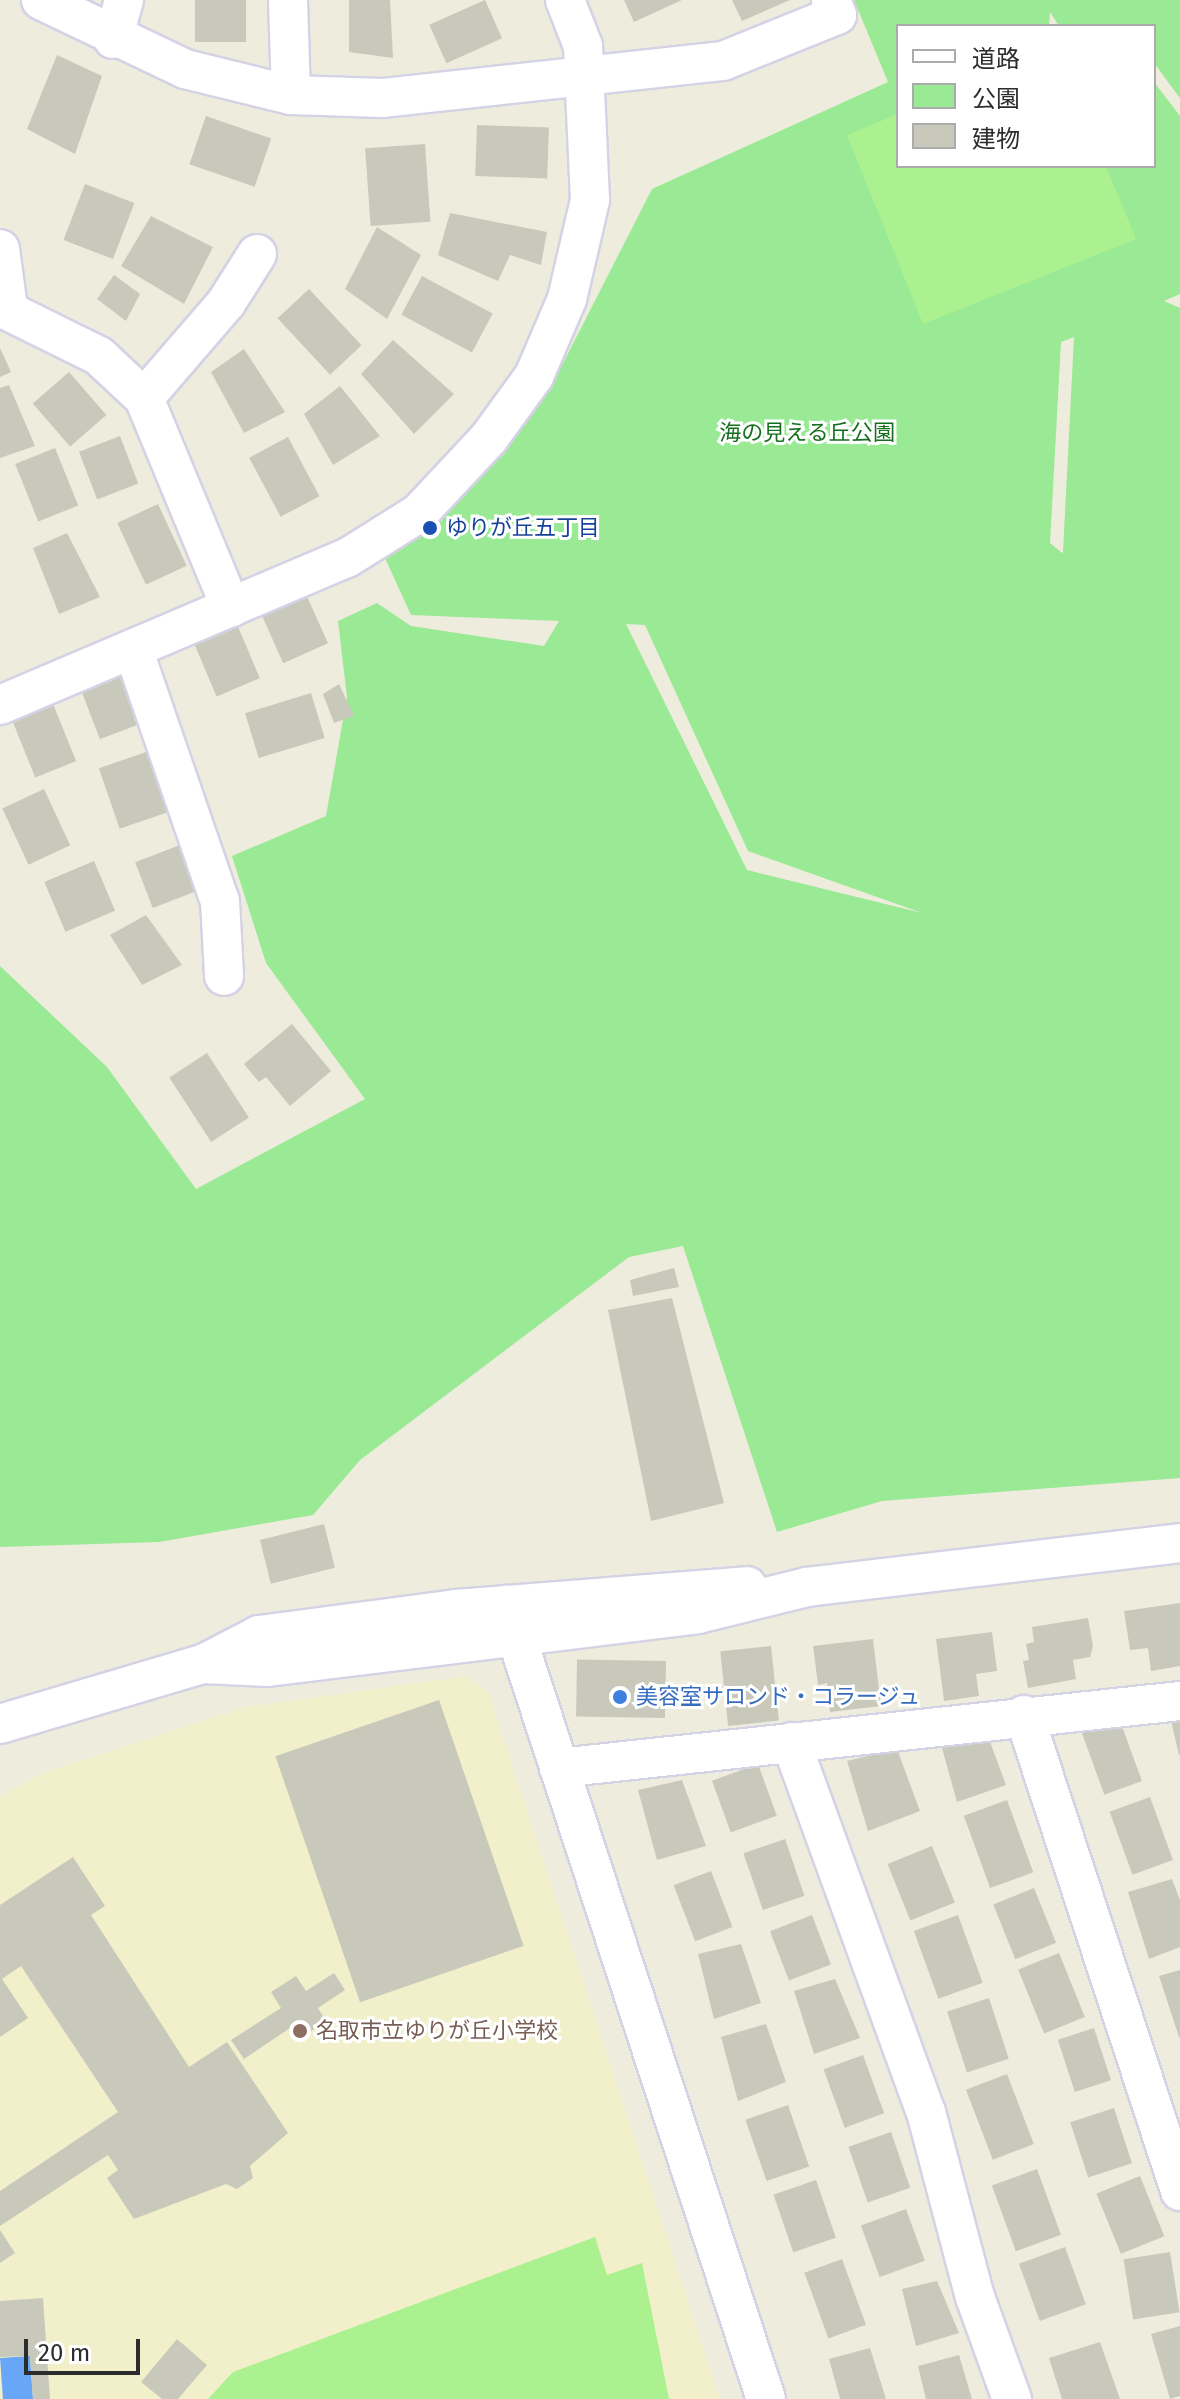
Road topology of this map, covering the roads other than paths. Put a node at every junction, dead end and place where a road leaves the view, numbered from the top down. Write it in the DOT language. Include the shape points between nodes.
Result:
graph roads {
  1 [pos="41,0"];
  2 [pos="124,0"];
  3 [pos="288,0"];
  4 [pos="565,0"];
  5 [pos="831,0"];
  6 [pos="113,39"];
  7 [pos="585,74"];
  8 [pos="291,95"];
  9 [pos="0,249"];
  10 [pos="257,254"];
  11 [pos="4,307"];
  12 [pos="144,398"];
  13 [pos="231,608"];
  14 [pos="133,649"];
  15 [pos="0,705"];
  16 [pos="224,976"];
  17 [pos="1180,1543"];
  18 [pos="510,1619"];
  19 [pos="1180,1701"];
  20 [pos="1024,1715"];
  21 [pos="0,1724"];
  22 [pos="791,1742"];
  23 [pos="559,1768"];
  24 [pos="1180,2191"];
  25 [pos="766,2399"];
  26 [pos="1012,2399"];
  1 -- 6 [label="street"];
  2 -- 6 [label="street"];
  3 -- 8 [label="street"];
  4 -- 7 [label="street" via="583,46"];
  5 -- 7 [label="street" via="837,15 723,61"];
  6 -- 8 [label="street" via="185,69"];
  7 -- 8 [label="street" via="382,98"];
  7 -- 13 [label="street" via="590,200 567,299 534,376 489,438 419,513 347,558"];
  9 -- 11 [label="street"];
  10 -- 12 [label="street" via="226,303"];
  11 -- 12 [label="street" via="99,356"];
  12 -- 13 [label="street"];
  13 -- 14 [label="street"];
  14 -- 15 [label="street"];
  14 -- 16 [label="street" via="220,901"];
  17 -- 18 [label="street" via="807,1587 710,1586"];
  18 -- 21 [label="street" via="268,1667 203,1664"];
  18 -- 23 [label="street"];
  19 -- 20 [label="street"];
  20 -- 22 [label="street"];
  20 -- 24 [label="street"];
  22 -- 23 [label="street"];
  22 -- 26 [label="street" via="926,2112 975,2297"];
  23 -- 25 [label="street"];
}
